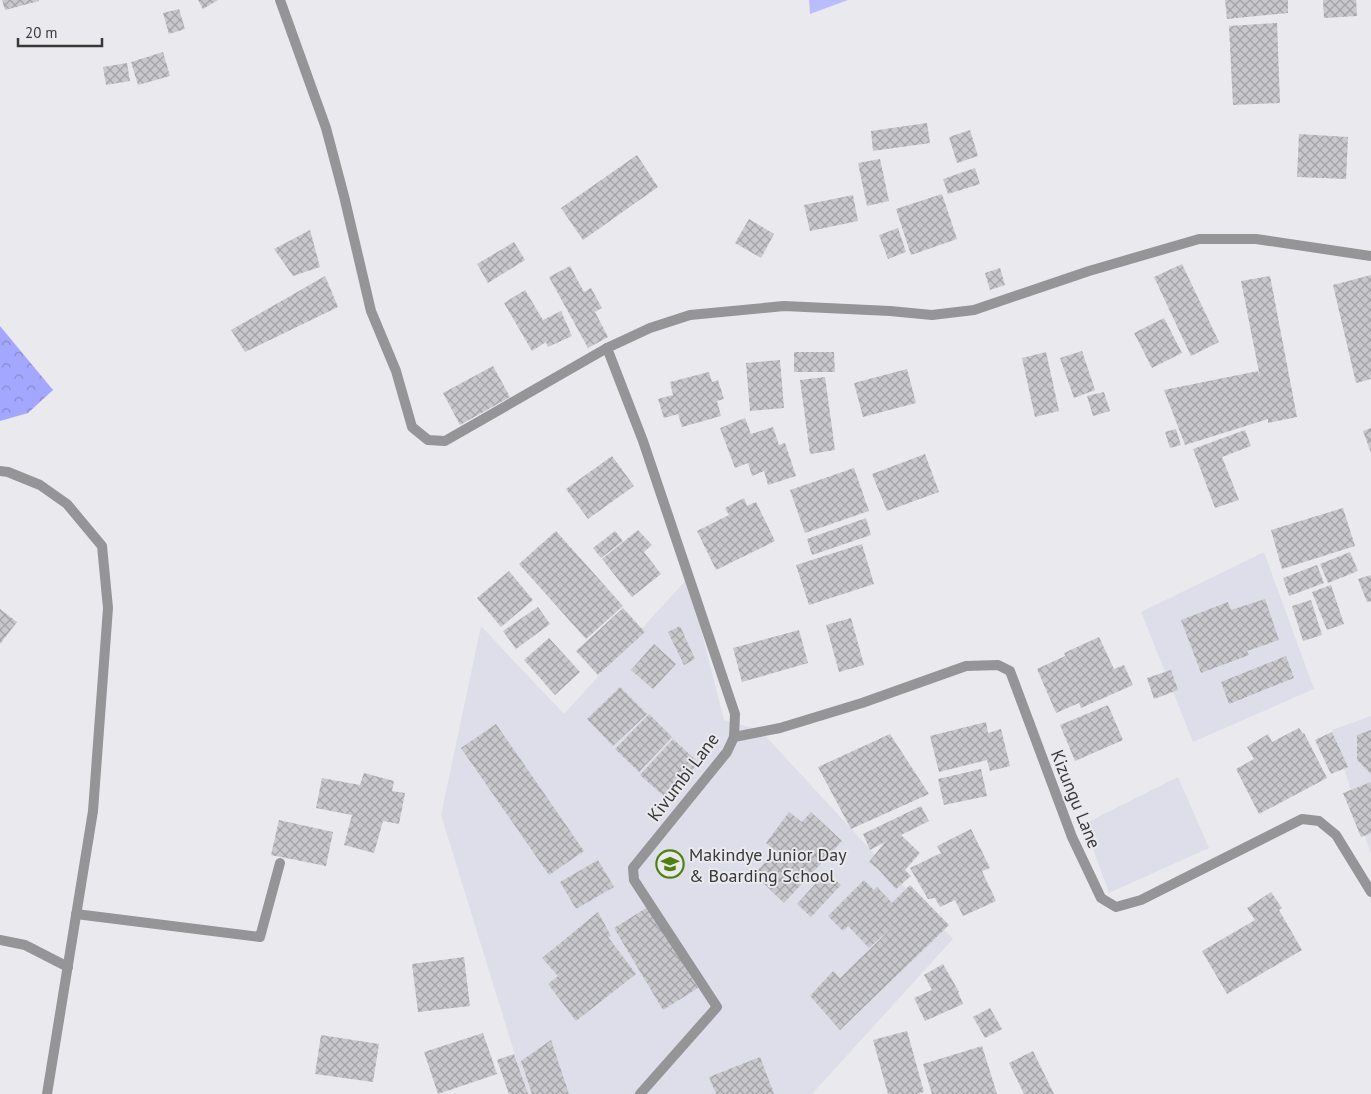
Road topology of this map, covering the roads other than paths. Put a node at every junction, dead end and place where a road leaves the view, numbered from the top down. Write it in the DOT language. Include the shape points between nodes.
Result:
graph roads {
  1 [pos="280,0"];
  2 [pos="1371,256"];
  3 [pos="607,348"];
  4 [pos="0,472"];
  5 [pos="734,737"];
  6 [pos="280,863"];
  7 [pos="1370,886"];
  8 [pos="76,914"];
  9 [pos="0,940"];
  10 [pos="68,967"];
  11 [pos="47,1094"];
  12 [pos="640,1094"];
  1 -- 3 [label="street" via="326,128 372,311 396,372 412,426 428,440 445,441"];
  2 -- 3 [label="street" via="1256,239 1199,239 1089,271 974,310 932,315 784,306 728,310 690,315 650,328"];
  3 -- 5 [label="street, Kivumbi Lane" via="643,441 735,714"];
  4 -- 8 [label="street" via="40,485 67,504 102,546 108,608 93,811"];
  5 -- 7 [label="street, Kizungu Lane" via="780,728 862,703 966,666 998,665 1010,671 1076,846 1101,898 1116,907 1141,900 1302,819 1319,820 1336,835"];
  5 -- 12 [label="street, Kivumbi Lane" via="727,752 632,868 634,880 717,1007"];
  6 -- 8 [label="street" via="260,937"];
  8 -- 10 [label="street"];
  9 -- 10 [label="street" via="25,945"];
  10 -- 11 [label="street"];
}
